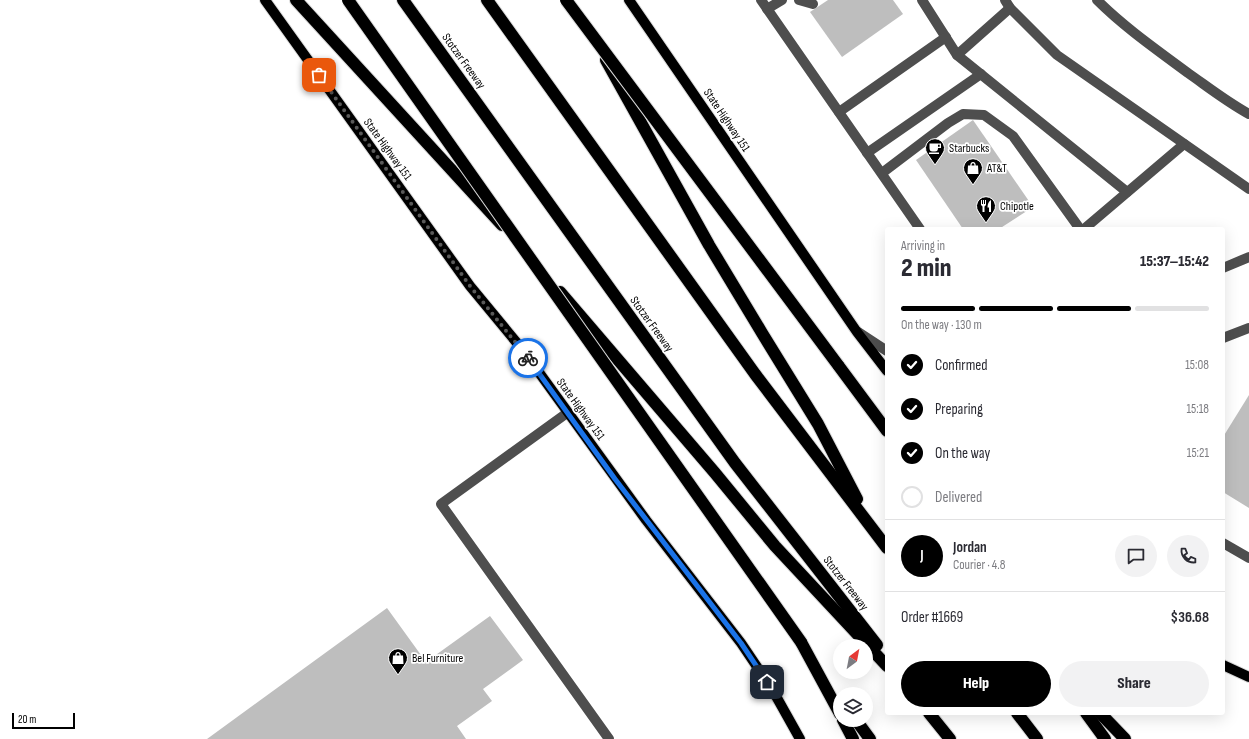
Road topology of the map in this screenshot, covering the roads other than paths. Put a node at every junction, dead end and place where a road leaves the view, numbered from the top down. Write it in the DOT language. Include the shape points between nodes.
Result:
graph roads {
  1 [pos="265,0"];
  2 [pos="296,0"];
  3 [pos="348,0"];
  4 [pos="403,0"];
  5 [pos="488,0"];
  6 [pos="566,0"];
  7 [pos="573,0"];
  8 [pos="629,0"];
  9 [pos="761,0"];
  10 [pos="782,0"];
  11 [pos="799,0"];
  12 [pos="922,0"];
  13 [pos="1096,0"];
  14 [pos="813,4"];
  15 [pos="1008,4"];
  16 [pos="767,9"];
  17 [pos="946,37"];
  18 [pos="957,54"];
  19 [pos="981,74"];
  20 [pos="839,112"];
  21 [pos="1249,114"];
  22 [pos="1184,144"];
  23 [pos="867,153"];
  24 [pos="882,173"];
  25 [pos="1249,189"];
  26 [pos="1127,192"];
  27 [pos="919,227"];
  28 [pos="1079,227"];
  29 [pos="1086,227"];
  30 [pos="1249,257"];
  31 [pos="1225,267"];
  32 [pos="1249,328"];
  33 [pos="857,332"];
  34 [pos="1225,337"];
  35 [pos="885,350"];
  36 [pos="885,368"];
  37 [pos="567,413"];
  38 [pos="885,428"];
  39 [pos="870,527"];
  40 [pos="1225,544"];
  41 [pos="885,546"];
  42 [pos="1249,558"];
  43 [pos="801,642"];
  44 [pos="885,656"];
  45 [pos="885,664"];
  46 [pos="1225,666"];
  47 [pos="1249,677"];
  48 [pos="833,687"];
  49 [pos="833,701"];
  50 [pos="931,715"];
  51 [pos="1019,715"];
  52 [pos="1087,715"];
  53 [pos="1102,715"];
  54 [pos="847,727"];
  55 [pos="861,727"];
  56 [pos="609,739"];
  57 [pos="800,739"];
  58 [pos="853,739"];
  59 [pos="870,739"];
  60 [pos="950,739"];
  61 [pos="1037,739"];
  62 [pos="1105,739"];
  63 [pos="1125,739"];
  1 -- 37 [label="main road, State Highway 151" via="470,286 522,349"];
  2 -- 45 [label="highway" via="489,211 775,546"];
  3 -- 43 [label="highway, bridge"];
  4 -- 44 [label="highway, Stotzer Freeway" via="735,463"];
  5 -- 39 [label="highway" via="759,380"];
  6 -- 38 [label="highway, bridge"];
  7 -- 39 [label="highway" via="709,245 818,424"];
  8 -- 33 [label="main road, State Highway 151"];
  9 -- 16 [label="lane"];
  10 -- 16 [label="lane"];
  11 -- 14 [label="lane"];
  12 -- 17 [label="lane"];
  13 -- 21 [label="lane" via="1161,53"];
  15 -- 18 [label="lane"];
  15 -- 22 [label="lane" via="1057,55"];
  16 -- 20 [label="lane"];
  17 -- 18 [label="lane"];
  17 -- 20 [label="lane"];
  18 -- 19 [label="lane"];
  19 -- 23 [label="lane"];
  19 -- 26 [label="lane"];
  20 -- 23 [label="lane"];
  22 -- 25 [label="lane"];
  22 -- 26 [label="lane"];
  23 -- 24 [label="lane"];
  24 -- 27 [label="lane"];
  24 -- 28 [label="lane" via="963,114 984,115 1013,136"];
  26 -- 29 [label="lane"];
  30 -- 31 [label="lane"];
  32 -- 34 [label="lane"];
  33 -- 35 [label="lane"];
  33 -- 36 [label="main road, State Highway 151"];
  37 -- 56 [label="lane" via="441,504"];
  37 -- 57 [label="main road, State Highway 151" via="751,658"];
  39 -- 41 [label="highway"];
  40 -- 42 [label="lane"];
  43 -- 48 [label="highway"];
  43 -- 49 [label="highway"];
  46 -- 47 [label="main road"];
  50 -- 60 [label="highway"];
  51 -- 61 [label="highway"];
  52 -- 62 [label="highway"];
  53 -- 63 [label="highway"];
  54 -- 58 [label="highway"];
  55 -- 59 [label="highway"];
}
